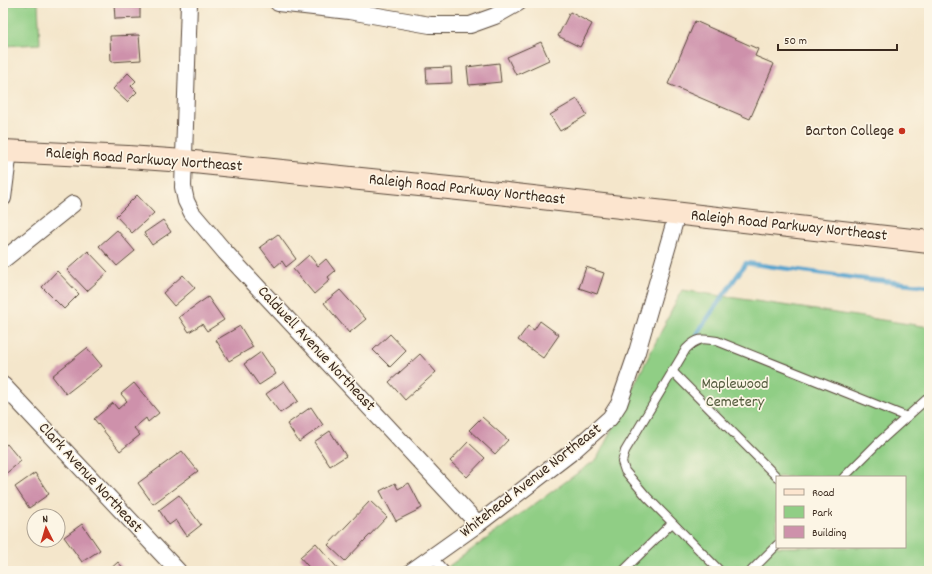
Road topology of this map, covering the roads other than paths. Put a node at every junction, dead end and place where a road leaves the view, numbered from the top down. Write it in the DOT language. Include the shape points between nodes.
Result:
graph roads {
  1 [pos="189,3"];
  2 [pos="278,3"];
  3 [pos="518,3"];
  4 [pos="6,151"];
  5 [pos="184,161"];
  6 [pos="3,198"];
  7 [pos="73,204"];
  8 [pos="677,214"];
  9 [pos="929,242"];
  10 [pos="3,260"];
  11 [pos="672,371"];
  12 [pos="3,385"];
  13 [pos="929,397"];
  14 [pos="907,417"];
  15 [pos="776,476"];
  16 [pos="845,476"];
  17 [pos="672,523"];
  18 [pos="478,524"];
  19 [pos="776,546"];
  20 [pos="432,557"];
  21 [pos="178,571"];
  22 [pos="412,571"];
  23 [pos="445,571"];
  24 [pos="623,571"];
  25 [pos="720,571"];
  26 [pos="751,571"];
  1 -- 5 [label="street, Caldwell Avenue Northeast"];
  2 -- 3 [label="street" via="349,11 430,25 470,25 496,16"];
  4 -- 5 [label="street, Raleigh Road Parkway Northeast"];
  4 -- 6 [label="street"];
  5 -- 8 [label="street, Raleigh Road Parkway Northeast"];
  5 -- 18 [label="street, Caldwell Avenue Northeast" via="183,187 192,213 225,252"];
  7 -- 10 [label="street"];
  8 -- 9 [label="street, Raleigh Road Parkway Northeast"];
  8 -- 18 [label="street, Whitehead Avenue Northeast" via="637,352 619,404 610,418 572,452"];
  11 -- 14 [label="lane" via="694,341 705,338"];
  11 -- 15 [label="lane"];
  11 -- 17 [label="lane" via="625,451 622,462 625,472"];
  12 -- 21 [label="street, Clark Avenue Northeast"];
  13 -- 14 [label="lane"];
  14 -- 16 [label="lane"];
  17 -- 24 [label="lane"];
  17 -- 25 [label="lane"];
  18 -- 20 [label="street, Whitehead Avenue Northeast"];
  19 -- 26 [label="lane"];
  20 -- 22 [label="street, Whitehead Avenue Northeast"];
  20 -- 23 [label="lane"];
}
